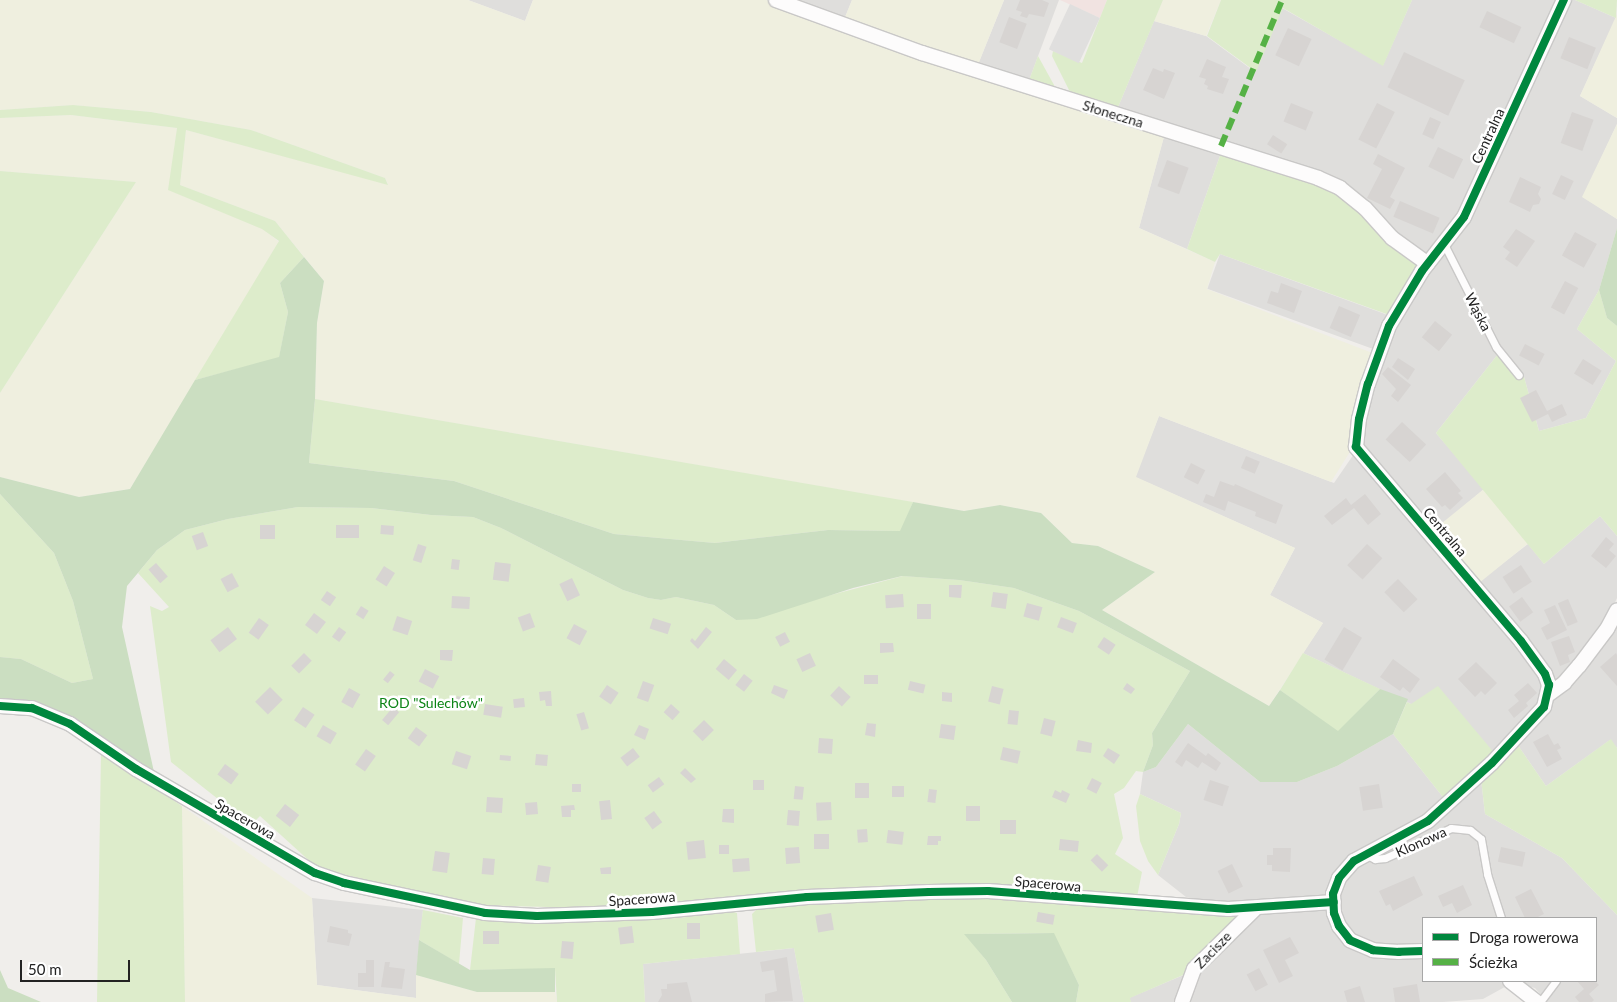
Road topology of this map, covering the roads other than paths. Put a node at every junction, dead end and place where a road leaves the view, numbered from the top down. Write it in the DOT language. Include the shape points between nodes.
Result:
graph roads {
  1 [pos="776,0"];
  2 [pos="1564,0"];
  3 [pos="1444,244"];
  4 [pos="1428,264"];
  5 [pos="1519,375"];
  6 [pos="1617,610"];
  7 [pos="1549,694"];
  8 [pos="0,706"];
  9 [pos="1367,855"];
  10 [pos="1334,902"];
  11 [pos="1257,907"];
  12 [pos="1501,917"];
  13 [pos="1422,951"];
  14 [pos="1511,982"];
  15 [pos="1555,982"];
  16 [pos="1182,1002"];
  17 [pos="1538,1002"];
  1 -- 4 [label="street, Słoneczna" via="958,65 1318,178 1340,188 1365,208 1392,238"];
  2 -- 3 [label="street, Centralna" via="1464,217"];
  3 -- 4 [label="street, Centralna"];
  3 -- 5 [label="lane, Wąska" via="1496,347"];
  4 -- 7 [label="street, Centralna" via="1389,326 1368,384 1356,447 1526,648 1545,674"];
  6 -- 7 [label="street" via="1579,666"];
  7 -- 9 [label="street" via="1544,707 1499,756 1428,822"];
  8 -- 11 [label="street, Spacerowa" via="32,708 70,724 136,769 315,872 344,883 485,912 537,916 643,913 806,897 988,891 1228,909"];
  9 -- 10 [label="street" via="1354,861 1339,878 1333,894"];
  9 -- 12 [label="lane, Klonowa" via="1385,858 1451,828 1470,830 1481,838 1487,874"];
  10 -- 11 [label="street, Spacerowa"];
  10 -- 13 [label="street" via="1339,926 1350,940 1373,950"];
  11 -- 16 [label="street, Zacisze" via="1194,969"];
  14 -- 17 [label="street"];
  15 -- 17 [label="lane"];
}
